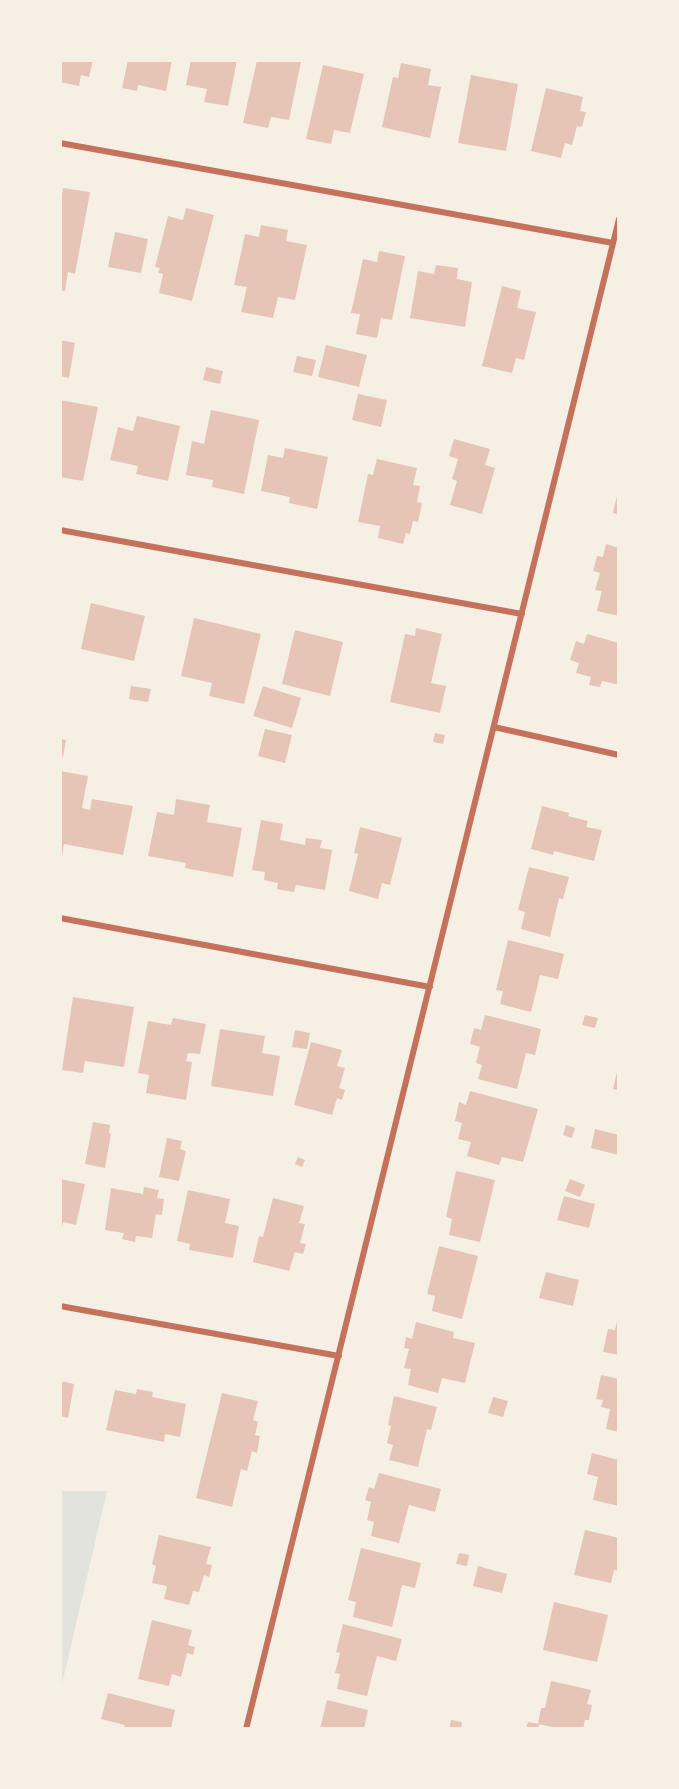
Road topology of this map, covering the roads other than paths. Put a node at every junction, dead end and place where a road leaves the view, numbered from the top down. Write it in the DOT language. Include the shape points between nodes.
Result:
graph roads {
  1 [pos="60,143"];
  2 [pos="619,219"];
  3 [pos="613,243"];
  4 [pos="60,530"];
  5 [pos="522,614"];
  6 [pos="494,727"];
  7 [pos="619,755"];
  8 [pos="60,918"];
  9 [pos="430,987"];
  10 [pos="60,1306"];
  11 [pos="339,1356"];
  12 [pos="246,1729"];
  1 -- 3 [label="street"];
  2 -- 3 [label="street"];
  3 -- 5 [label="street"];
  4 -- 5 [label="street"];
  5 -- 6 [label="street"];
  6 -- 7 [label="street"];
  6 -- 9 [label="street"];
  8 -- 9 [label="street"];
  9 -- 11 [label="street"];
  10 -- 11 [label="street"];
  11 -- 12 [label="street"];
}
